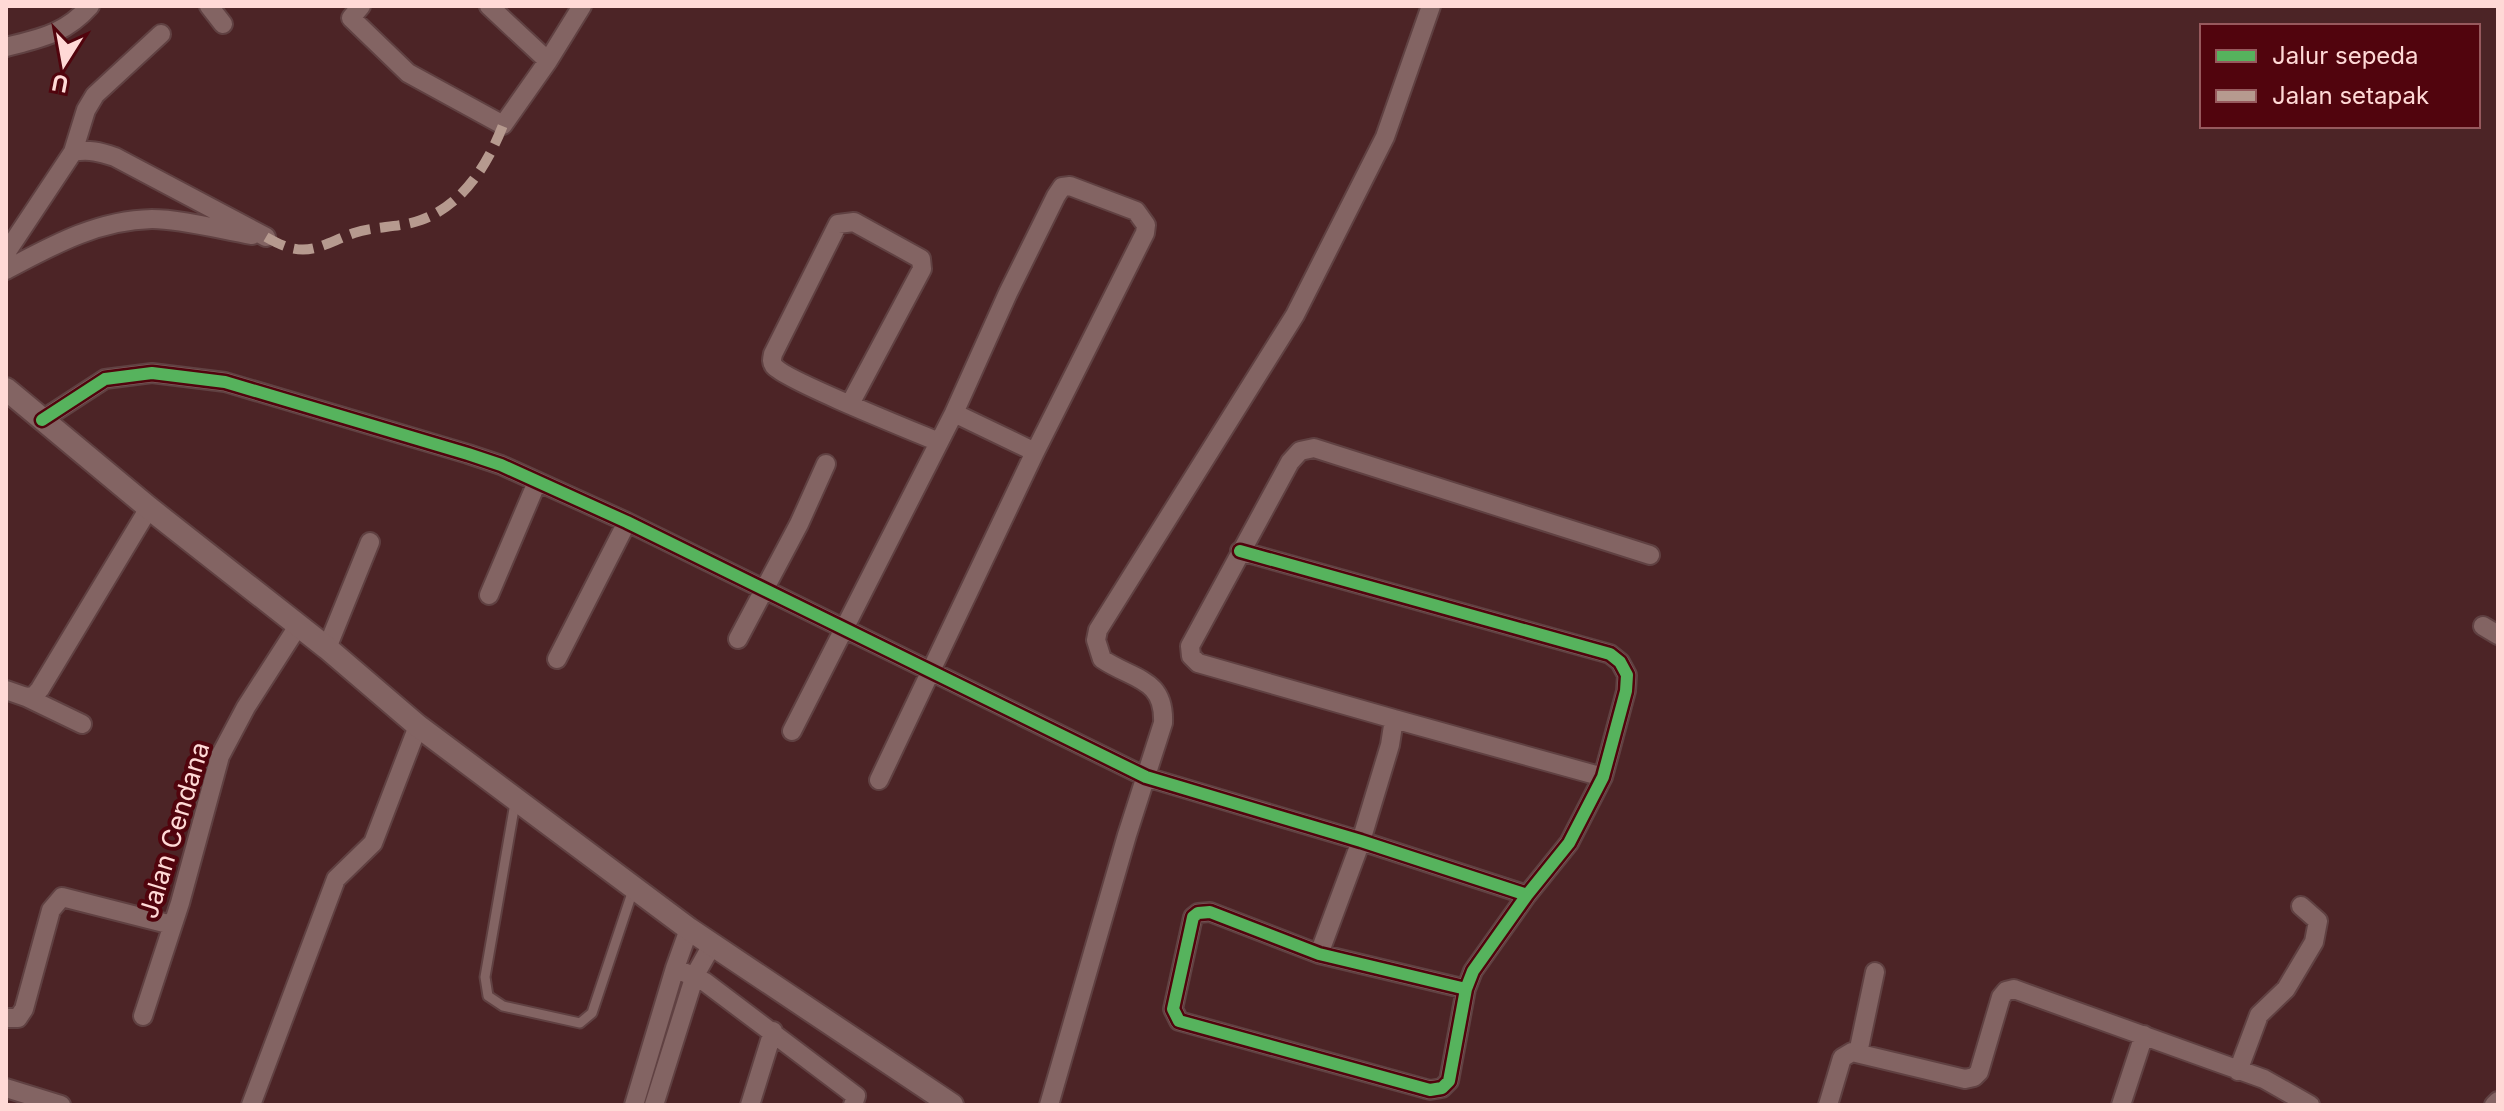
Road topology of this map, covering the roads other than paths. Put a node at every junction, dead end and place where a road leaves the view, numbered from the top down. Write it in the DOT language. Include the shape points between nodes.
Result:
graph roads {
  1 [pos="90,6"];
  2 [pos="209,6"];
  3 [pos="489,6"];
  4 [pos="582,6"];
  5 [pos="1431,6"];
  6 [pos="350,10"];
  7 [pos="223,24"];
  8 [pos="161,34"];
  9 [pos="6,47"];
  10 [pos="548,61"];
  11 [pos="73,152"];
  12 [pos="6,253"];
  13 [pos="6,270"];
  14 [pos="6,389"];
  15 [pos="850,404"];
  16 [pos="954,413"];
  17 [pos="42,420"];
  18 [pos="939,442"];
  19 [pos="1035,452"];
  20 [pos="826,464"];
  21 [pos="537,482"];
  22 [pos="149,508"];
  23 [pos="627,522"];
  24 [pos="370,542"];
  25 [pos="1240,551"];
  26 [pos="1650,555"];
  27 [pos="764,589"];
  28 [pos="489,595"];
  29 [pos="298,626"];
  30 [pos="845,629"];
  31 [pos="738,639"];
  32 [pos="327,648"];
  33 [pos="557,659"];
  34 [pos="930,672"];
  35 [pos="6,690"];
  36 [pos="26,697"];
  37 [pos="1394,719"];
  38 [pos="82,724"];
  39 [pos="418,726"];
  40 [pos="792,731"];
  41 [pos="1146,777"];
  42 [pos="1603,777"];
  43 [pos="879,780"];
  44 [pos="515,799"];
  45 [pos="1361,841"];
  46 [pos="634,889"];
  47 [pos="1527,895"];
  48 [pos="2301,906"];
  49 [pos="172,925"];
  50 [pos="689,929"];
  51 [pos="712,945"];
  52 [pos="1319,954"];
  53 [pos="675,968"];
  54 [pos="1875,972"];
  55 [pos="695,975"];
  56 [pos="1466,989"];
  57 [pos="143,1016"];
  58 [pos="6,1018"];
  59 [pos="773,1031"];
  60 [pos="2144,1035"];
  61 [pos="1858,1053"];
  62 [pos="2238,1071"];
  63 [pos="6,1088"];
  64 [pos="860,1102"];
  65 [pos="61,1105"];
  66 [pos="251,1105"];
  67 [pos="634,1105"];
  68 [pos="654,1105"];
  69 [pos="750,1105"];
  70 [pos="952,1105"];
  71 [pos="1049,1105"];
  72 [pos="1828,1105"];
  73 [pos="2121,1105"];
  74 [pos="2310,1105"];
  1 -- 9 [label="street" via="58,32"];
  2 -- 7 [label="street"];
  3 -- 10 [label="street"];
  4 -- 10 [label="street"];
  5 -- 41 [label="street" via="1385,137 1295,315 1098,630 1102,659 1148,684 1164,705"];
  6 -- 10 [label="street" via="408,73 503,125"];
  8 -- 11 [label="street" via="95,95"];
  11 -- 12 [label="street"];
  11 -- 13 [label="street" via="99,151 115,157 266,237 154,219 85,231"];
  14 -- 17 [label="street"];
  15 -- 15 [label="street" via="772,362 838,224 845,221 921,259 922,269"];
  15 -- 18 [label="street"];
  16 -- 18 [label="street"];
  16 -- 19 [label="street"];
  16 -- 19 [label="street" via="1062,187 1136,211 1145,233"];
  17 -- 21 [label="street" via="105,379 152,373 189,377 225,382 468,454"];
  17 -- 22 [label="street"];
  18 -- 30 [label="street"];
  19 -- 34 [label="street"];
  20 -- 27 [label="street"];
  21 -- 23 [label="street"];
  21 -- 28 [label="street"];
  22 -- 29 [label="street"];
  22 -- 36 [label="street" via="40,689"];
  23 -- 27 [label="street"];
  23 -- 33 [label="street"];
  24 -- 32 [label="street"];
  25 -- 26 [label="street" via="1290,462 1300,451 1314,448"];
  25 -- 37 [label="street" via="1196,631 1191,656 1210,667"];
  25 -- 42 [label="street" via="1610,654 1627,675"];
  27 -- 30 [label="street"];
  27 -- 31 [label="street"];
  29 -- 32 [label="street"];
  29 -- 49 [label="street, Jalan Cendana" via="220,756"];
  30 -- 34 [label="street"];
  30 -- 40 [label="street"];
  32 -- 39 [label="street"];
  34 -- 41 [label="street"];
  34 -- 43 [label="street"];
  35 -- 36 [label="street"];
  36 -- 38 [label="street"];
  37 -- 42 [label="street"];
  37 -- 45 [label="street"];
  39 -- 44 [label="street"];
  39 -- 66 [label="street" via="373,843 336,879"];
  41 -- 45 [label="street"];
  41 -- 71 [label="street"];
  42 -- 47 [label="street" via="1569,843"];
  44 -- 46 [label="street"];
  44 -- 46 [label="lane" via="485,977 488,996 503,1006 580,1023 592,1013"];
  45 -- 47 [label="street"];
  45 -- 52 [label="street"];
  46 -- 50 [label="street"];
  47 -- 56 [label="street"];
  48 -- 62 [label="street" via="2318,921 2314,942 2286,989 2259,1015"];
  49 -- 57 [label="street, Jalan Cendana"];
  49 -- 58 [label="street" via="62,897 51,910 24,1009 18,1018"];
  50 -- 51 [label="street"];
  50 -- 53 [label="street"];
  51 -- 55 [label="street"];
  51 -- 70 [label="street"];
  52 -- 56 [label="street"];
  52 -- 56 [label="street" via="1210,912 1198,913 1173,1000 1175,1015 1179,1021 1430,1090 1449,1081"];
  53 -- 55 [label="street"];
  53 -- 67 [label="street"];
  54 -- 61 [label="street"];
  55 -- 59 [label="street"];
  55 -- 68 [label="street"];
  59 -- 64 [label="street"];
  59 -- 69 [label="street"];
  60 -- 61 [label="street" via="2014,989 2001,997 1974,1077"];
  60 -- 62 [label="street"];
  60 -- 73 [label="street"];
  61 -- 72 [label="street" via="1842,1058"];
  62 -- 74 [label="street"];
  63 -- 65 [label="street"];
}
